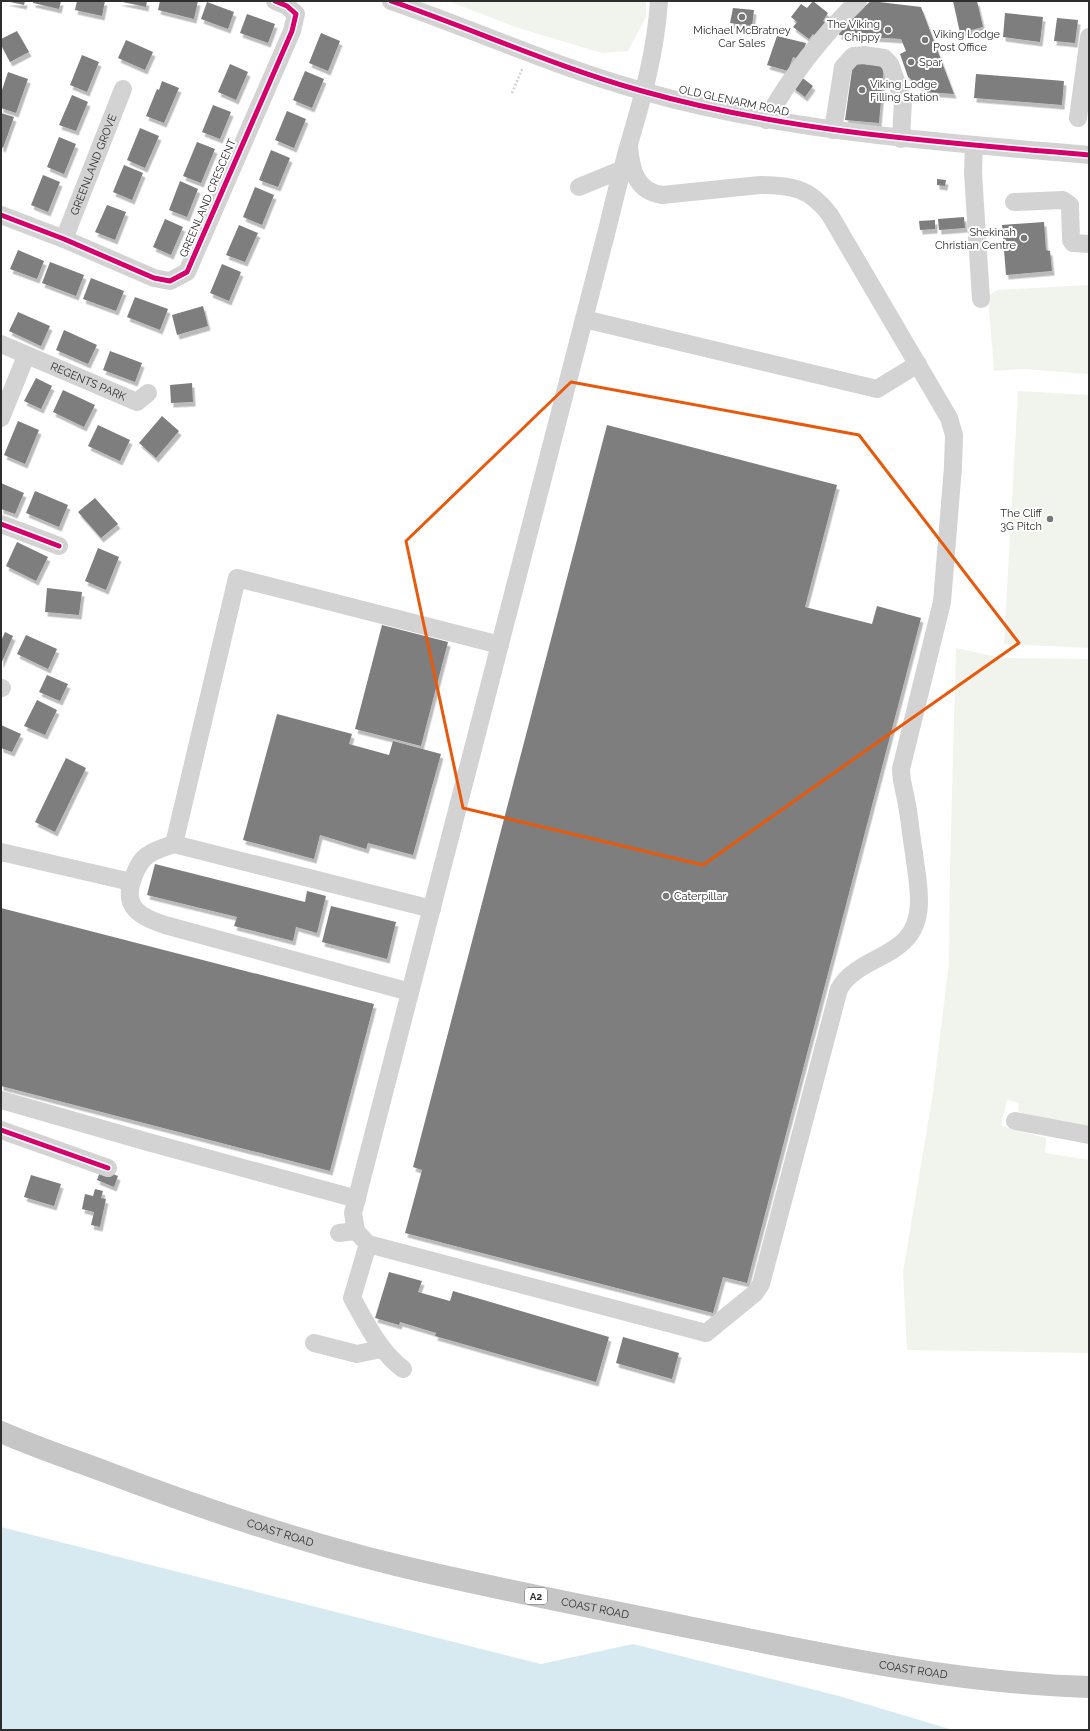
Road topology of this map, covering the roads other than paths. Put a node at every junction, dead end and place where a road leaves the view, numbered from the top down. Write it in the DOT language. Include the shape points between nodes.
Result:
graph roads {
  1 [pos="274,1"];
  2 [pos="391,1"];
  3 [pos="659,1"];
  4 [pos="858,1"];
  5 [pos="423,6"];
  6 [pos="1089,37"];
  7 [pos="123,89"];
  8 [pos="644,92"];
  9 [pos="1078,118"];
  10 [pos="766,120"];
  11 [pos="833,130"];
  12 [pos="901,139"];
  13 [pos="974,145"];
  14 [pos="629,146"];
  15 [pos="1089,155"];
  16 [pos="623,169"];
  17 [pos="580,187"];
  18 [pos="1014,202"];
  19 [pos="1,215"];
  20 [pos="64,239"];
  21 [pos="1089,244"];
  22 [pos="981,299"];
  23 [pos="584,319"];
  24 [pos="1,344"];
  25 [pos="26,356"];
  26 [pos="918,364"];
  27 [pos="148,393"];
  28 [pos="1,418"];
  29 [pos="1,524"];
  30 [pos="59,546"];
  31 [pos="500,645"];
  32 [pos="174,844"];
  33 [pos="1,852"];
  34 [pos="131,882"];
  35 [pos="432,909"];
  36 [pos="410,992"];
  37 [pos="1,1100"];
  38 [pos="1015,1121"];
  39 [pos="1,1130"];
  40 [pos="1089,1135"];
  41 [pos="108,1168"];
  42 [pos="357,1199"];
  43 [pos="354,1236"];
  44 [pos="314,1343"];
  45 [pos="381,1349"];
  46 [pos="403,1369"];
  47 [pos="1,1432"];
  48 [pos="1089,1687"];
  1 -- 20 [label="street, GREENLAND CRESCENT" via="287,6 296,14 292,31 187,272 170,281 154,278"];
  2 -- 5 [label="street, OLD GLENARM ROAD"];
  3 -- 8 [label="street" via="656,34"];
  4 -- 10 [label="street" via="817,46 780,95"];
  5 -- 8 [label="street, OLD GLENARM ROAD" via="529,54"];
  6 -- 9 [label="street"];
  7 -- 20 [label="street, GREENLAND GROVE"];
  8 -- 10 [label="street, OLD GLENARM ROAD"];
  8 -- 14 [label="street"];
  10 -- 11 [label="street, OLD GLENARM ROAD"];
  11 -- 12 [label="street, OLD GLENARM ROAD"];
  11 -- 12 [label="street" via="843,67 853,56 864,55 884,58 890,64 903,100"];
  12 -- 13 [label="street, OLD GLENARM ROAD"];
  13 -- 15 [label="street, OLD GLENARM ROAD"];
  13 -- 22 [label="street" via="972,173"];
  14 -- 16 [label="street"];
  14 -- 26 [label="street" via="634,176 649,191 656,194 760,185 789,186 812,196 830,215"];
  16 -- 17 [label="street"];
  16 -- 23 [label="street"];
  18 -- 21 [label="street" via="1067,202 1070,206 1071,240 1073,243"];
  19 -- 20 [label="street, GREENLAND CRESCENT"];
  23 -- 26 [label="street" via="877,389"];
  23 -- 31 [label="street"];
  24 -- 25 [label="street, REGENTS PARK"];
  25 -- 27 [label="street, REGENTS PARK" via="137,402"];
  25 -- 28 [label="street"];
  26 -- 43 [label="street" via="949,418 954,435 942,602 901,780 907,803 918,884 918,914 911,932 902,943 847,978 838,989 758,1289 706,1333"];
  29 -- 30 [label="street"];
  31 -- 32 [label="street" via="237,578"];
  31 -- 35 [label="street"];
  32 -- 34 [label="street" via="147,855"];
  32 -- 35 [label="street"];
  33 -- 34 [label="street"];
  34 -- 36 [label="street" via="128,894 131,904 153,921"];
  35 -- 36 [label="street"];
  36 -- 42 [label="street"];
  37 -- 42 [label="street"];
  38 -- 40 [label="street"];
  39 -- 41 [label="street"];
  42 -- 43 [label="street" via="353,1213"];
  43 -- 45 [label="street" via="352,1298"];
  44 -- 45 [label="street" via="357,1354"];
  45 -- 46 [label="street"];
  47 -- 48 [label="main road, COAST ROAD / A2" via="262,1527 394,1564 638,1617 880,1664 988,1680"];
}
